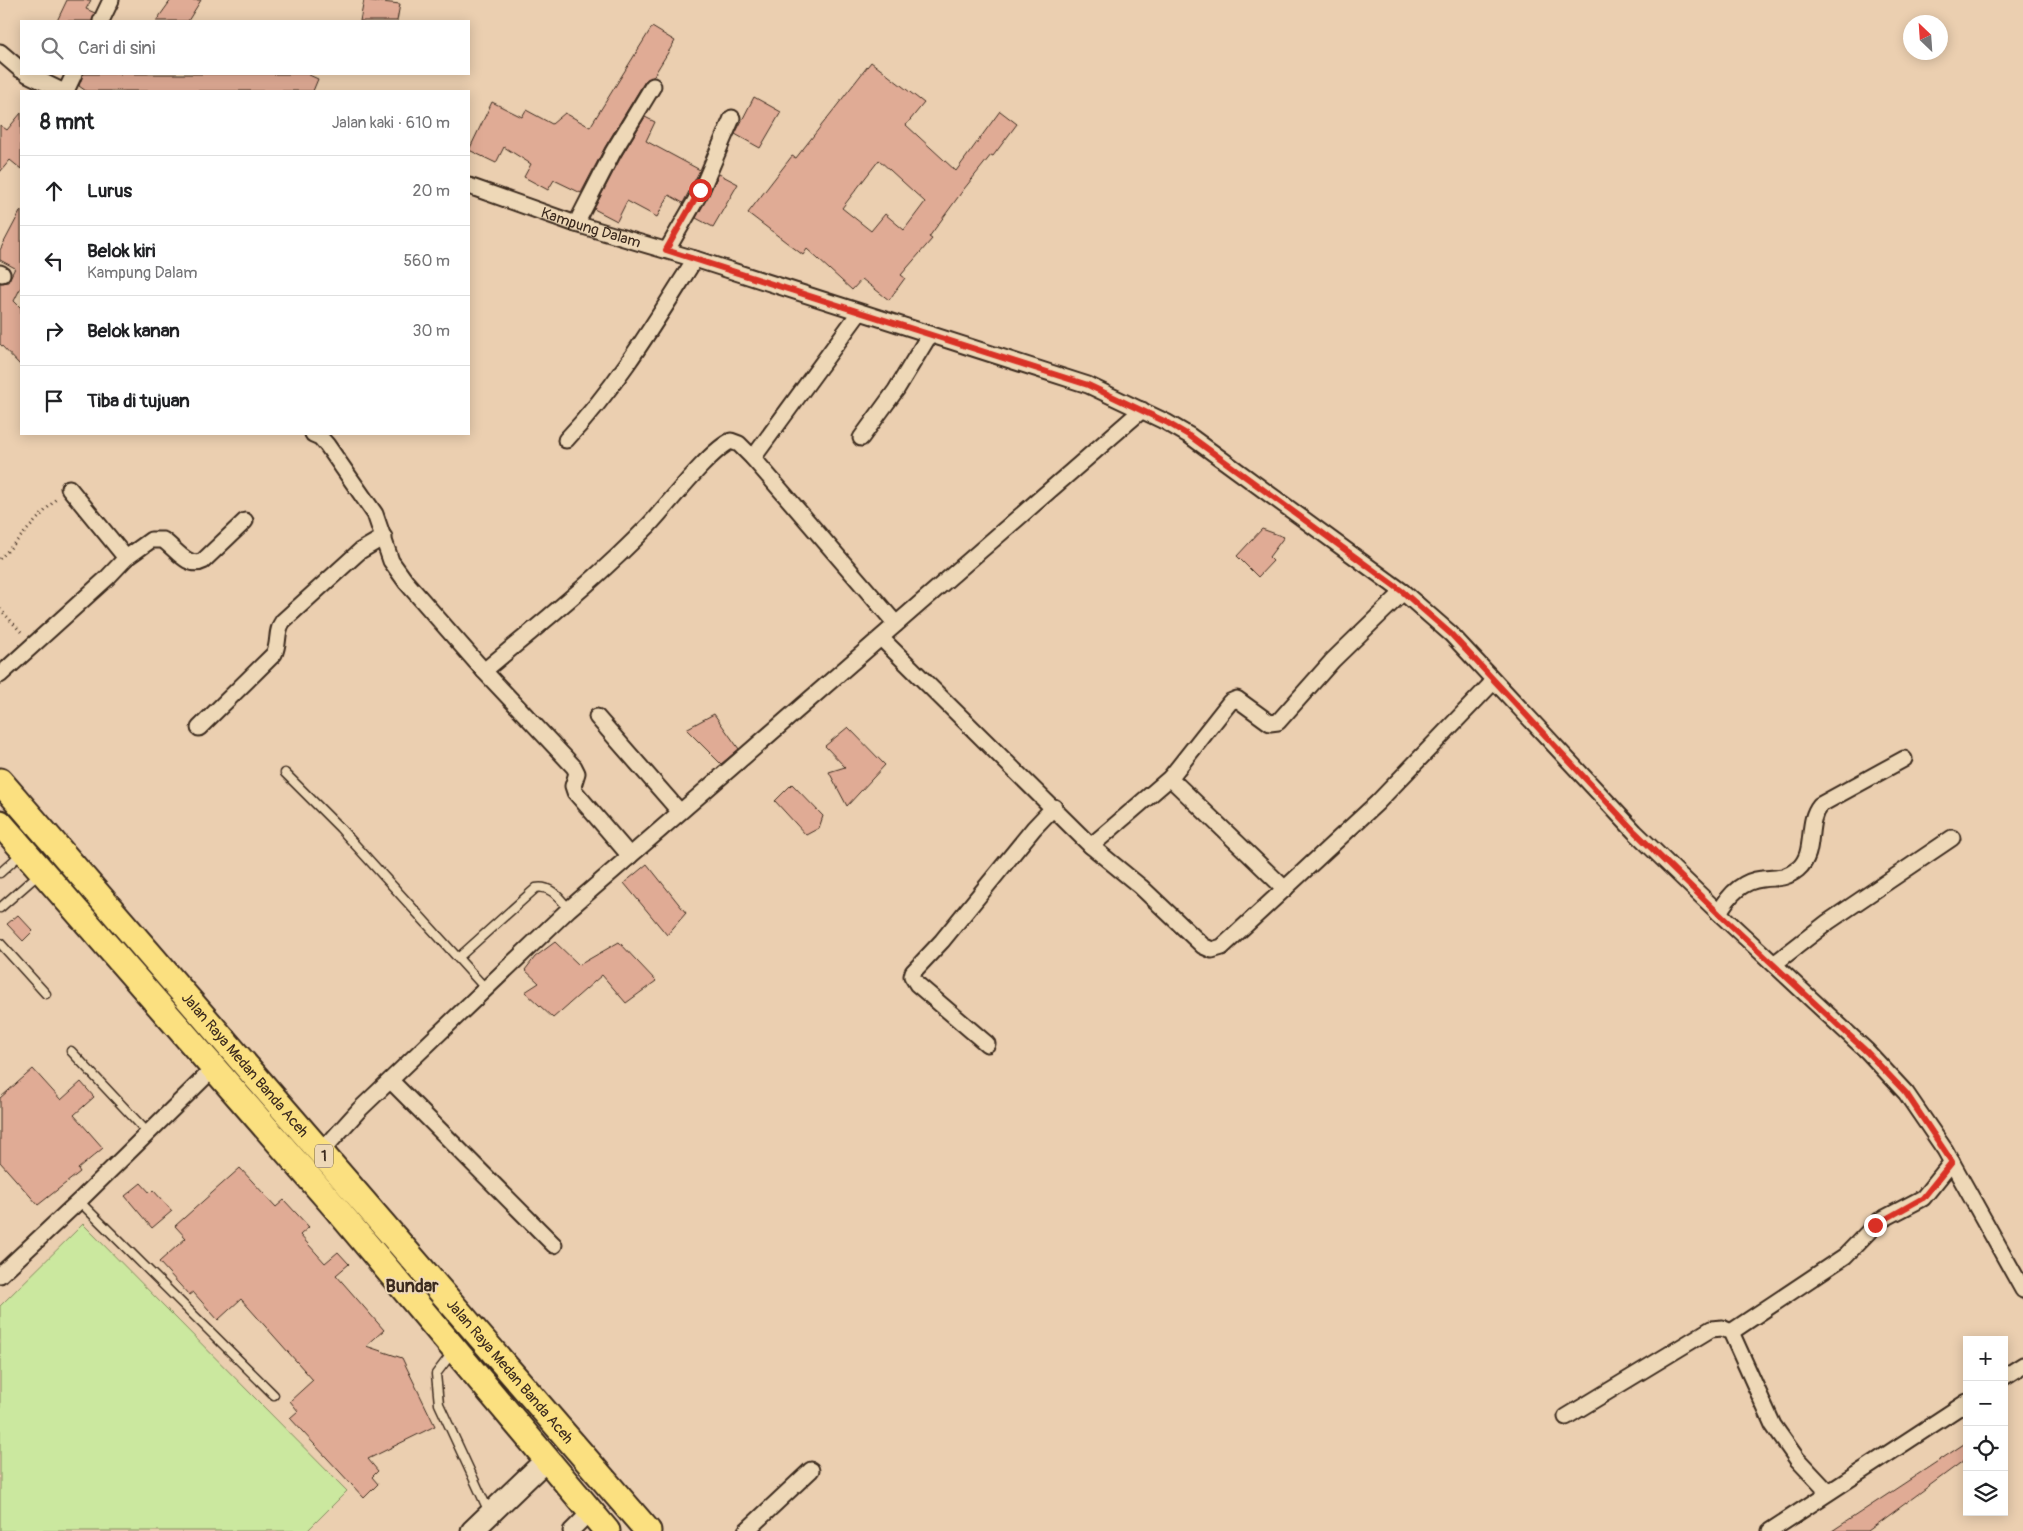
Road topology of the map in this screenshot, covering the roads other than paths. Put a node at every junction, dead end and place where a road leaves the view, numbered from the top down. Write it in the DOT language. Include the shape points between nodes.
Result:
graph roads {
  1 [pos="111,0"];
  2 [pos="101,20"];
  3 [pos="0,52"];
  4 [pos="20,69"];
  5 [pos="29,75"];
  6 [pos="74,75"];
  7 [pos="653,86"];
  8 [pos="60,90"];
  9 [pos="66,90"];
  10 [pos="732,118"];
  11 [pos="470,186"];
  12 [pos="576,224"];
  13 [pos="666,250"];
  14 [pos="695,259"];
  15 [pos="859,312"];
  16 [pos="930,334"];
  17 [pos="1142,410"];
  18 [pos="315,435"];
  19 [pos="861,438"];
  20 [pos="566,440"];
  21 [pos="753,458"];
  22 [pos="69,488"];
  23 [pos="245,521"];
  24 [pos="384,537"];
  25 [pos="126,558"];
  26 [pos="1403,592"];
  27 [pos="896,624"];
  28 [pos="882,639"];
  29 [pos="484,671"];
  30 [pos="0,675"];
  31 [pos="1494,681"];
  32 [pos="597,717"];
  33 [pos="199,728"];
  34 [pos="1904,759"];
  35 [pos="285,773"];
  36 [pos="1170,778"];
  37 [pos="0,780"];
  38 [pos="1054,807"];
  39 [pos="680,812"];
  40 [pos="0,823"];
  41 [pos="1952,838"];
  42 [pos="1091,846"];
  43 [pos="24,851"];
  44 [pos="630,856"];
  45 [pos="42,871"];
  46 [pos="0,873"];
  47 [pos="1285,889"];
  48 [pos="0,908"];
  49 [pos="569,909"];
  50 [pos="1719,914"];
  51 [pos="0,943"];
  52 [pos="458,958"];
  53 [pos="1774,964"];
  54 [pos="486,989"];
  55 [pos="46,994"];
  56 [pos="986,1044"];
  57 [pos="70,1051"];
  58 [pos="213,1069"];
  59 [pos="391,1081"];
  60 [pos="148,1133"];
  61 [pos="320,1152"];
  62 [pos="1952,1162"];
  63 [pos="80,1201"];
  64 [pos="554,1246"];
  65 [pos="0,1275"];
  66 [pos="2023,1290"];
  67 [pos="1731,1332"];
  68 [pos="475,1333"];
  69 [pos="454,1351"];
  70 [pos="2023,1365"];
  71 [pos="2008,1375"];
  72 [pos="274,1395"];
  73 [pos="1963,1405"];
  74 [pos="1566,1417"];
  75 [pos="546,1460"];
  76 [pos="811,1470"];
  77 [pos="1828,1492"];
  78 [pos="590,1511"];
  79 [pos="490,1514"];
  80 [pos="472,1531"];
  81 [pos="571,1531"];
  82 [pos="607,1531"];
  83 [pos="648,1531"];
  84 [pos="746,1531"];
  85 [pos="1770,1531"];
  1 -- 2 [label="street"];
  3 -- 4 [label="street"];
  5 -- 8 [label="street"];
  6 -- 9 [label="street"];
  7 -- 12 [label="street" via="616,146"];
  10 -- 13 [label="street" via="700,190"];
  11 -- 12 [label="street, Kampung Dalam"];
  12 -- 13 [label="street, Kampung Dalam"];
  13 -- 14 [label="street, Kampung Dalam"];
  14 -- 15 [label="street, Kampung Dalam"];
  14 -- 20 [label="street" via="606,396"];
  15 -- 16 [label="street, Kampung Dalam"];
  15 -- 21 [label="street"];
  16 -- 17 [label="street, Kampung Dalam" via="1088,385"];
  16 -- 19 [label="street" via="896,390"];
  17 -- 26 [label="street, Kampung Dalam" via="1190,436"];
  17 -- 27 [label="street"];
  18 -- 24 [label="street" via="327,445 371,507"];
  21 -- 27 [label="street"];
  21 -- 29 [label="street" via="735,441 722,447 648,526 577,594"];
  22 -- 25 [label="street"];
  23 -- 25 [label="street" via="200,563 189,562 159,538"];
  24 -- 29 [label="street" via="388,555 406,582"];
  24 -- 33 [label="street" via="360,551 283,620 277,631 274,654"];
  25 -- 30 [label="street"];
  26 -- 31 [label="street, Kampung Dalam" via="1451,634"];
  26 -- 36 [label="street" via="1334,660 1278,722 1270,723 1234,700"];
  27 -- 28 [label="street"];
  28 -- 38 [label="street"];
  28 -- 39 [label="street"];
  29 -- 44 [label="street" via="574,766 577,773 573,786 575,792"];
  31 -- 47 [label="street" via="1377,803"];
  31 -- 50 [label="street, Kampung Dalam" via="1635,832"];
  32 -- 39 [label="street"];
  34 -- 50 [label="street" via="1820,805 1814,817 1808,852 1798,868 1785,877 1757,880 1732,892"];
  35 -- 52 [label="lane" via="340,828"];
  36 -- 42 [label="street"];
  36 -- 47 [label="street"];
  37 -- 61 [label="highway, Jalan Raya Medan Banda Aceh / 1"];
  38 -- 42 [label="street"];
  38 -- 56 [label="street" via="913,972 917,984"];
  39 -- 44 [label="street"];
  40 -- 43 [label="highway, Jalan Raya Medan Banda Aceh / 1"];
  41 -- 53 [label="street" via="1828,922"];
  42 -- 47 [label="street" via="1141,887 1192,937 1212,950 1222,948"];
  43 -- 45 [label="highway, Jalan Raya Medan Banda Aceh / 1"];
  43 -- 46 [label="lane"];
  44 -- 49 [label="street"];
  45 -- 48 [label="lane"];
  45 -- 58 [label="highway, Jalan Raya Medan Banda Aceh / 1"];
  49 -- 52 [label="lane" via="550,890 536,888"];
  49 -- 54 [label="street"];
  50 -- 53 [label="street, Kampung Dalam"];
  51 -- 55 [label="lane"];
  52 -- 54 [label="lane"];
  53 -- 62 [label="street, Kampung Dalam" via="1906,1093"];
  54 -- 59 [label="street"];
  57 -- 60 [label="lane"];
  58 -- 60 [label="street"];
  58 -- 69 [label="highway, Jalan Raya Medan Banda Aceh / 1" via="335,1207"];
  59 -- 61 [label="street"];
  59 -- 64 [label="street"];
  60 -- 63 [label="street"];
  61 -- 68 [label="highway, Jalan Raya Medan Banda Aceh / 1"];
  62 -- 66 [label="street, Kampung Dalam"];
  62 -- 67 [label="street" via="1923,1198 1879,1221 1845,1256"];
  63 -- 65 [label="street"];
  63 -- 72 [label="lane"];
  67 -- 74 [label="street" via="1722,1328 1711,1329"];
  67 -- 77 [label="street" via="1772,1425 1797,1459"];
  68 -- 69 [label="highway"];
  68 -- 83 [label="highway, Jalan Raya Medan Banda Aceh / 1"];
  69 -- 75 [label="highway, Jalan Raya Medan Banda Aceh / 1"];
  69 -- 79 [label="lane" via="436,1374 438,1397"];
  70 -- 71 [label="street"];
  73 -- 77 [label="street"];
  75 -- 78 [label="highway, Jalan Raya Medan Banda Aceh / 1"];
  75 -- 79 [label="main road"];
  76 -- 84 [label="street"];
  77 -- 85 [label="street"];
  78 -- 81 [label="street"];
  78 -- 82 [label="highway, Jalan Raya Medan Banda Aceh / 1"];
  79 -- 80 [label="main road"];
}
